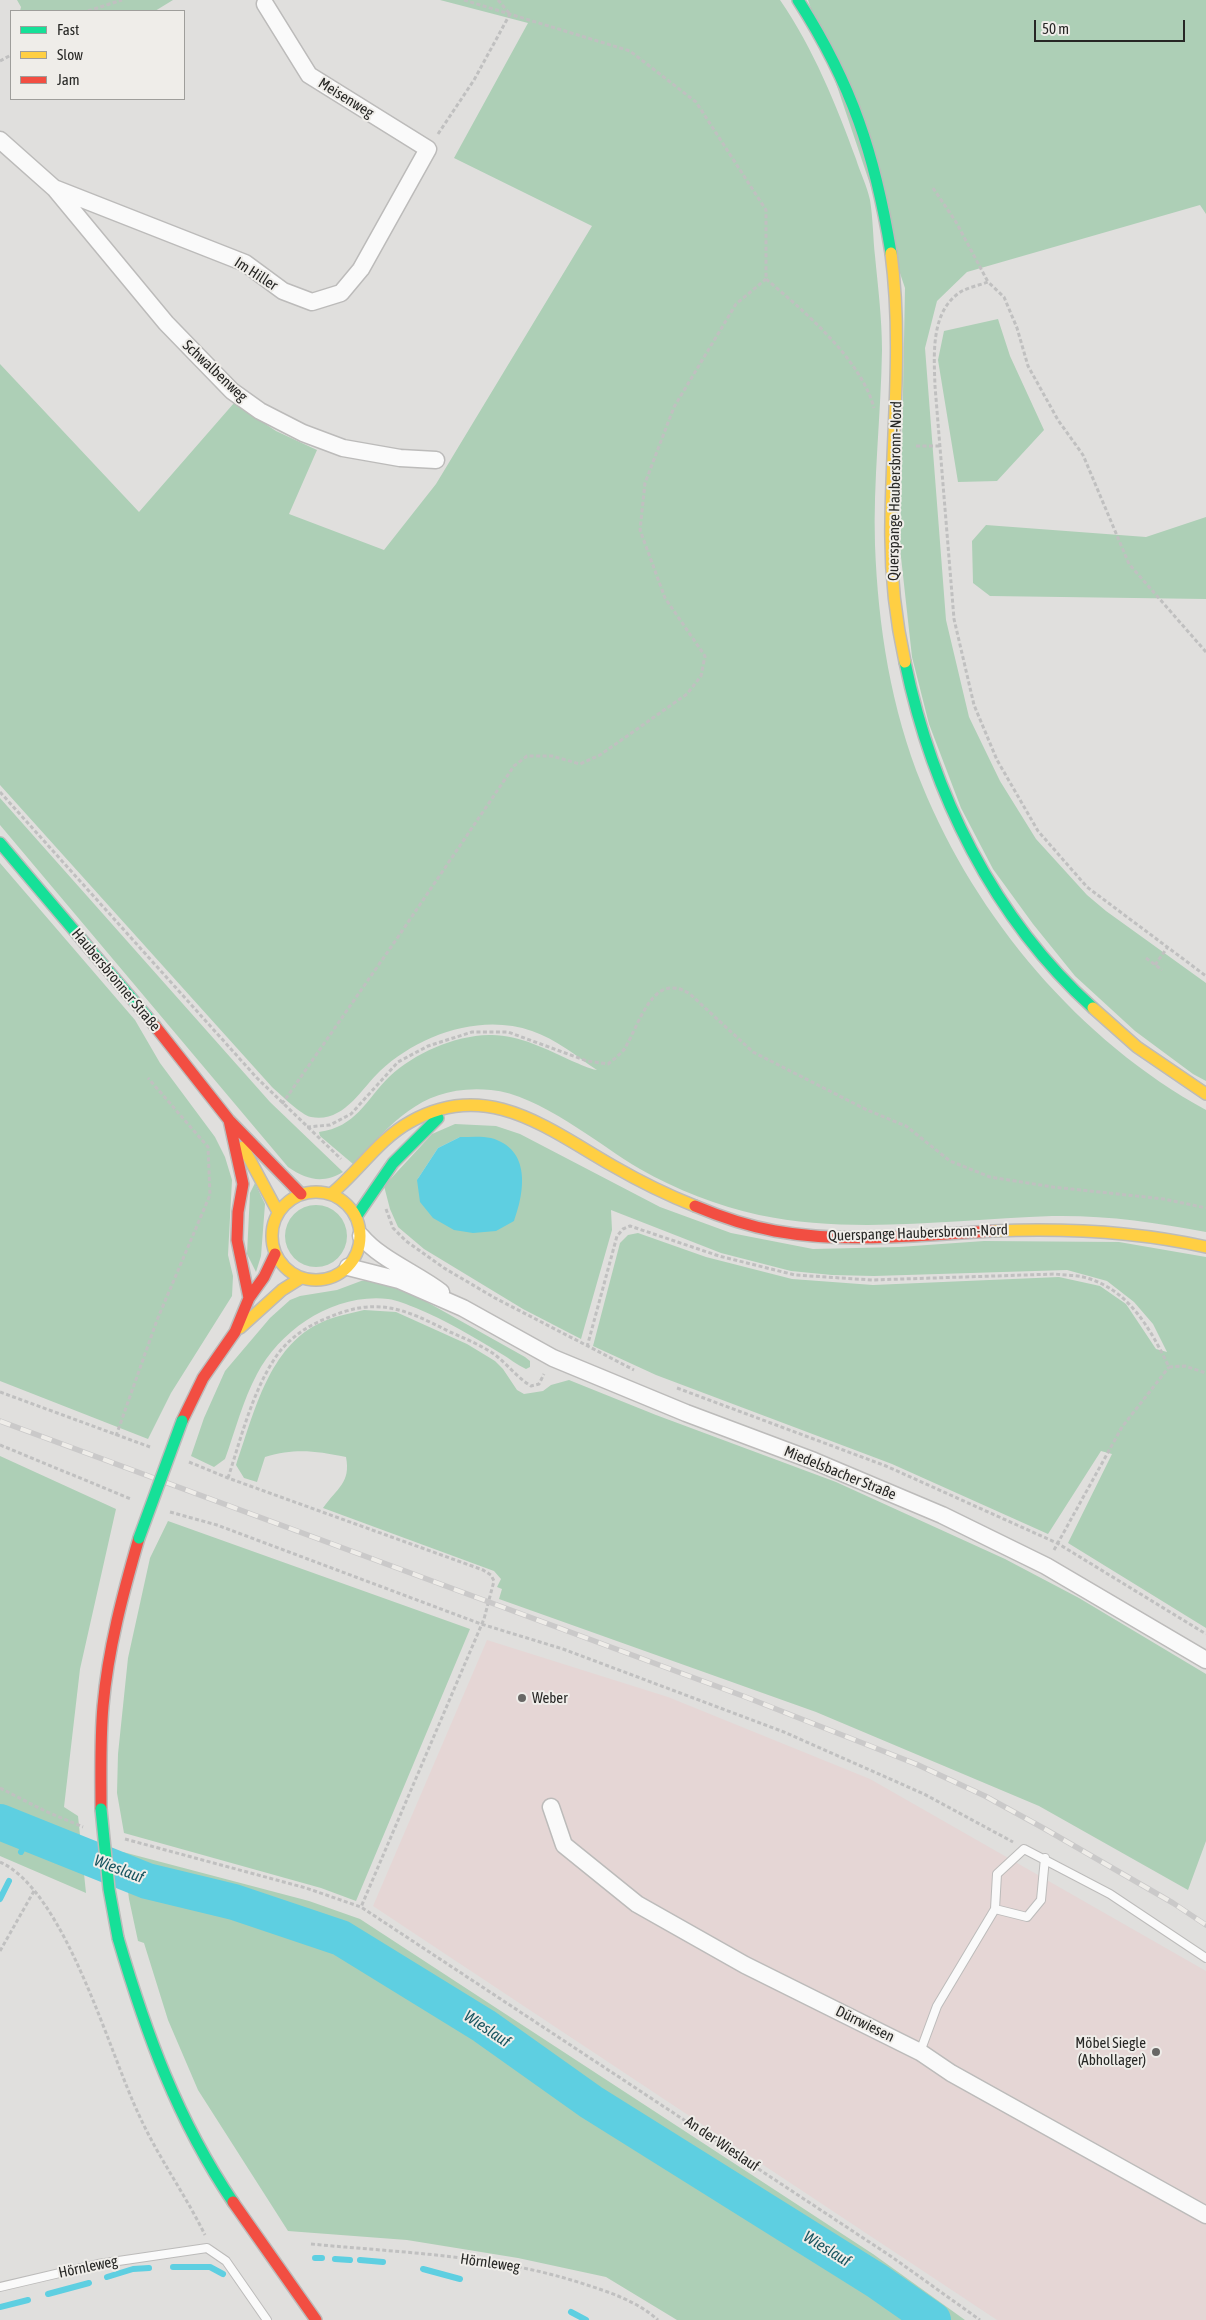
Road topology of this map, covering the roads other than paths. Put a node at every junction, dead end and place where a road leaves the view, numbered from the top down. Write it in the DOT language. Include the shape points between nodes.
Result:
graph roads {
  1 [pos="798,0"];
  2 [pos="265,4"];
  3 [pos="0,140"];
  4 [pos="428,149"];
  5 [pos="54,188"];
  6 [pos="436,460"];
  7 [pos="0,842"];
  8 [pos="1206,1094"];
  9 [pos="448,1109"];
  10 [pos="229,1120"];
  11 [pos="302,1194"];
  12 [pos="332,1194"];
  13 [pos="278,1212"];
  14 [pos="356,1217"];
  15 [pos="361,1236"];
  16 [pos="1206,1247"];
  17 [pos="275,1254"];
  18 [pos="348,1267"];
  19 [pos="301,1278"];
  20 [pos="249,1298"];
  21 [pos="463,1308"];
  22 [pos="235,1332"];
  23 [pos="1206,1660"];
  24 [pos="551,1807"];
  25 [pos="1045,1858"];
  26 [pos="995,1909"];
  27 [pos="1206,1958"];
  28 [pos="920,2052"];
  29 [pos="1206,2215"];
  30 [pos="0,2287"];
  31 [pos="267,2320"];
  32 [pos="316,2320"];
  1 -- 8 [label="main road, Querspange Haubersbronn-Nord" via="841,76 863,133 885,216 898,346 891,545 893,588 906,679 936,776 957,824 985,874 1008,910 1070,988 1143,1052"];
  2 -- 4 [label="street, Meisenweg" via="309,75"];
  3 -- 5 [label="street, Im Hiller"];
  4 -- 5 [label="street, Im Hiller" via="361,269 341,293 312,302 283,292 245,263"];
  5 -- 6 [label="street, Schwalbenweg" via="172,330 232,391 260,411 303,434 343,448 400,458"];
  7 -- 10 [label="main road, Haubersbronner Straße" via="160,1032"];
  9 -- 12 [label="main road, Querspange Haubersbronn-Nord" via="425,1114 403,1126"];
  9 -- 14 [label="main road" via="393,1160"];
  9 -- 16 [label="main road, Querspange Haubersbronn-Nord" via="468,1105 510,1110 534,1119 676,1200 776,1231 828,1237 879,1237 1017,1230 1108,1230"];
  10 -- 11 [label="main road"];
  10 -- 13 [label="main road"];
  10 -- 20 [label="main road" via="243,1184 237,1240"];
  11 -- 12 [label="main road"];
  11 -- 13 [label="main road" via="288,1201"];
  12 -- 14 [label="main road" via="346,1203"];
  13 -- 17 [label="main road" via="271,1240"];
  14 -- 15 [label="main road"];
  15 -- 18 [label="main road" via="360,1247"];
  15 -- 21 [label="street" via="370,1246"];
  17 -- 19 [label="main road" via="281,1265"];
  17 -- 20 [label="main road"];
  18 -- 19 [label="main road" via="326,1280"];
  18 -- 21 [label="street" via="399,1280"];
  19 -- 22 [label="main road"];
  20 -- 22 [label="main road"];
  21 -- 23 [label="street, Miedelsbacher Straße" via="553,1358 914,1503 1046,1566"];
  22 -- 32 [label="main road, bridge" via="203,1378 182,1421 125,1584 103,1705 101,1809 109,1889 118,1938 135,2001 156,2058 185,2123 219,2181"];
  24 -- 28 [label="street, Dürrwiesen" via="564,1844 638,1904 745,1965"];
  25 -- 26 [label="lane" via="1024,1849 997,1874"];
  25 -- 26 [label="lane" via="1041,1900 1027,1916"];
  25 -- 27 [label="lane" via="1110,1894"];
  26 -- 28 [label="lane" via="937,2006"];
  28 -- 29 [label="street, Dürrwiesen" via="951,2073"];
  30 -- 31 [label="lane, Hörnleweg" via="98,2264 207,2248 226,2261"];
}
